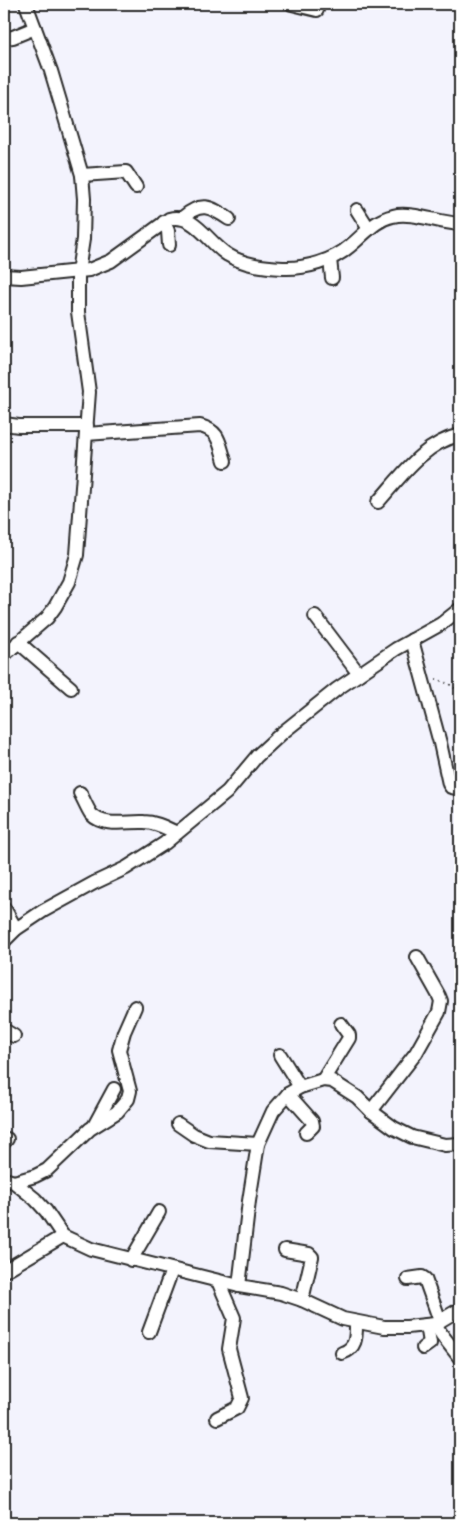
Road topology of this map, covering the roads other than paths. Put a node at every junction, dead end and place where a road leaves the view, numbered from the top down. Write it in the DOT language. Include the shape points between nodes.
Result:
graph roads {
  1 [pos="26,4"];
  2 [pos="292,4"];
  3 [pos="317,10"];
  4 [pos="35,28"];
  5 [pos="4,38"];
  6 [pos="82,175"];
  7 [pos="136,187"];
  8 [pos="357,210"];
  9 [pos="182,218"];
  10 [pos="229,219"];
  11 [pos="164,222"];
  12 [pos="460,224"];
  13 [pos="369,228"];
  14 [pos="169,245"];
  15 [pos="330,259"];
  16 [pos="78,272"];
  17 [pos="4,276"];
  18 [pos="332,278"];
  19 [pos="4,424"];
  20 [pos="86,430"];
  21 [pos="460,434"];
  22 [pos="225,461"];
  23 [pos="378,502"];
  24 [pos="460,609"];
  25 [pos="315,616"];
  26 [pos="412,640"];
  27 [pos="18,642"];
  28 [pos="4,655"];
  29 [pos="359,674"];
  30 [pos="70,688"];
  31 [pos="460,789"];
  32 [pos="80,793"];
  33 [pos="177,833"];
  34 [pos="4,908"];
  35 [pos="16,929"];
  36 [pos="4,941"];
  37 [pos="417,957"];
  38 [pos="135,1006"];
  39 [pos="341,1024"];
  40 [pos="280,1055"];
  41 [pos="323,1080"];
  42 [pos="300,1087"];
  43 [pos="114,1088"];
  44 [pos="288,1094"];
  45 [pos="371,1111"];
  46 [pos="178,1124"];
  47 [pos="94,1126"];
  48 [pos="306,1133"];
  49 [pos="258,1144"];
  50 [pos="460,1144"];
  51 [pos="9,1180"];
  52 [pos="159,1212"];
  53 [pos="63,1236"];
  54 [pos="285,1250"];
  55 [pos="131,1260"];
  56 [pos="172,1270"];
  57 [pos="4,1271"];
  58 [pos="408,1279"];
  59 [pos="218,1281"];
  60 [pos="239,1286"];
  61 [pos="302,1300"];
  62 [pos="460,1309"];
  63 [pos="356,1323"];
  64 [pos="434,1323"];
  65 [pos="149,1332"];
  66 [pos="422,1348"];
  67 [pos="342,1353"];
  68 [pos="460,1358"];
  69 [pos="217,1418"];
  1 -- 4 [label="street"];
  2 -- 3 [label="street"];
  4 -- 5 [label="street"];
  4 -- 6 [label="street"];
  6 -- 7 [label="street" via="126,172"];
  6 -- 16 [label="street" via="83,239"];
  8 -- 13 [label="street"];
  9 -- 10 [label="street" via="195,208 206,206"];
  9 -- 11 [label="street"];
  9 -- 15 [label="street" via="239,261 285,268"];
  11 -- 14 [label="street"];
  11 -- 16 [label="street" via="111,261"];
  12 -- 13 [label="street" via="404,214 383,219"];
  13 -- 15 [label="street" via="343,252"];
  15 -- 18 [label="street"];
  16 -- 17 [label="street"];
  16 -- 20 [label="street" via="78,312 89,392"];
  19 -- 20 [label="street"];
  20 -- 22 [label="street" via="200,426 214,432"];
  20 -- 27 [label="street" via="77,555 69,582 47,618"];
  21 -- 23 [label="street" via="426,450"];
  24 -- 26 [label="street"];
  25 -- 29 [label="street"];
  26 -- 29 [label="street"];
  26 -- 31 [label="street" via="449,784 451,788"];
  27 -- 28 [label="street"];
  27 -- 30 [label="street"];
  29 -- 33 [label="street" via="282,733 257,756 227,792"];
  32 -- 33 [label="street" via="92,814 100,820 157,824"];
  33 -- 35 [label="street" via="126,868"];
  34 -- 35 [label="street"];
  35 -- 36 [label="street"];
  37 -- 45 [label="street" via="441,1001 439,1012 409,1063"];
  38 -- 47 [label="street" via="120,1050 129,1096 117,1112"];
  39 -- 41 [label="street" via="349,1038"];
  40 -- 42 [label="street"];
  41 -- 42 [label="street"];
  41 -- 45 [label="street" via="338,1084"];
  42 -- 44 [label="street"];
  43 -- 47 [label="street"];
  44 -- 48 [label="street" via="312,1122 313,1126"];
  44 -- 49 [label="street" via="273,1111"];
  45 -- 50 [label="street" via="412,1137"];
  46 -- 49 [label="street" via="209,1141"];
  47 -- 51 [label="street" via="47,1170 35,1176"];
  49 -- 60 [label="street"];
  51 -- 53 [label="street" via="46,1211"];
  52 -- 55 [label="street"];
  53 -- 55 [label="street" via="91,1249"];
  53 -- 57 [label="street"];
  54 -- 61 [label="street" via="312,1257"];
  55 -- 56 [label="street"];
  56 -- 59 [label="street"];
  56 -- 65 [label="street"];
  58 -- 64 [label="street" via="425,1279"];
  59 -- 60 [label="street"];
  59 -- 69 [label="street" via="234,1318 229,1349 242,1398 237,1408"];
  60 -- 61 [label="street"];
  61 -- 63 [label="street"];
  62 -- 64 [label="street"];
  63 -- 64 [label="street" via="384,1327"];
  63 -- 67 [label="street" via="354,1344"];
  64 -- 66 [label="street" via="430,1343"];
  64 -- 68 [label="street"];
}
